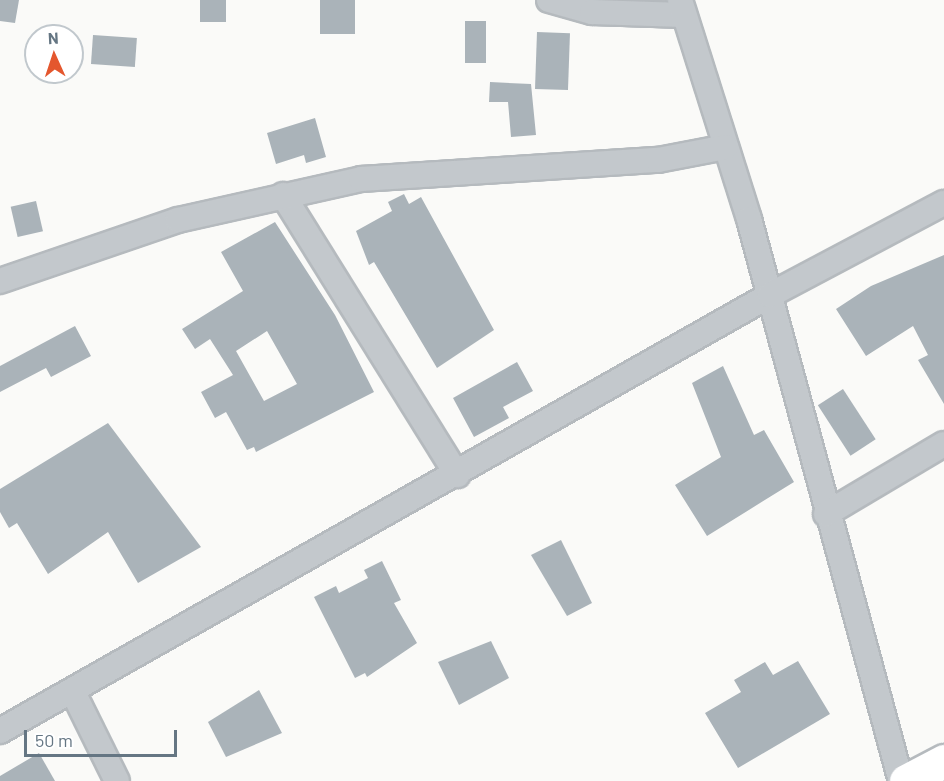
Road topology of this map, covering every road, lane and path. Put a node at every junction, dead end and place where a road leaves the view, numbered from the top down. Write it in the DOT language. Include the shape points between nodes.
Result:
graph roads {
  1 [pos="549,0"];
  2 [pos="681,7"];
  3 [pos="726,147"];
  4 [pos="283,195"];
  5 [pos="944,203"];
  6 [pos="0,281"];
  7 [pos="770,295"];
  8 [pos="944,444"];
  9 [pos="457,475"];
  10 [pos="826,514"];
  11 [pos="73,692"];
  12 [pos="0,731"];
  13 [pos="944,760"];
  14 [pos="117,781"];
  15 [pos="901,781"];
  16 [pos="906,781"];
  1 -- 2 [label="street" via="592,12"];
  2 -- 3 [label="street"];
  3 -- 4 [label="street" via="658,160 361,179"];
  3 -- 7 [label="street"];
  4 -- 6 [label="street" via="178,220"];
  4 -- 9 [label="street"];
  5 -- 7 [label="street"];
  7 -- 9 [label="street"];
  7 -- 10 [label="street"];
  8 -- 10 [label="street"];
  9 -- 11 [label="street"];
  10 -- 15 [label="street"];
  11 -- 12 [label="street"];
  11 -- 14 [label="street"];
  13 -- 16 [label="main road"];
}
